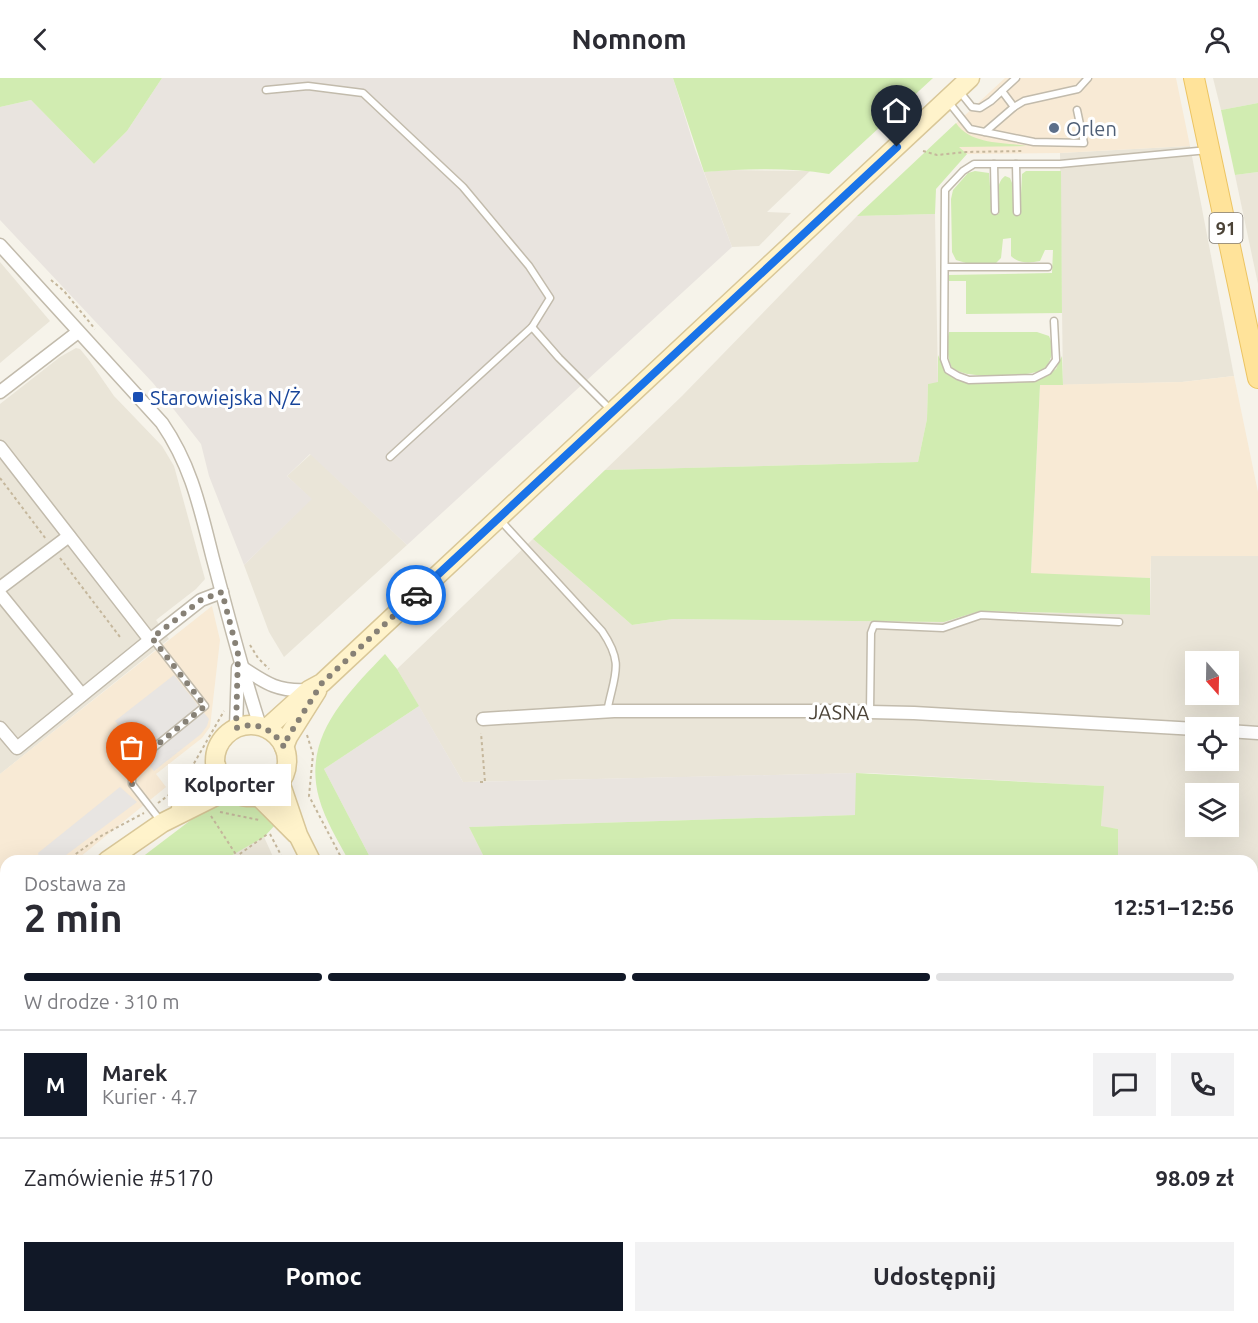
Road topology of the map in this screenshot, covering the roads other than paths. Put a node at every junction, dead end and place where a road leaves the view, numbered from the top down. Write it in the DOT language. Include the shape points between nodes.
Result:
graph roads {
  1 [pos="1016,78"];
  2 [pos="1088,78"];
  3 [pos="1194,78"];
  4 [pos="958,89"];
  5 [pos="266,90"];
  6 [pos="1002,91"];
  7 [pos="1014,107"];
  8 [pos="1077,110"];
  9 [pos="985,132"];
  10 [pos="1209,150"];
  11 [pos="994,164"];
  12 [pos="1016,165"];
  13 [pos="995,211"];
  14 [pos="1017,212"];
  15 [pos="0,245"];
  16 [pos="945,267"];
  17 [pos="1048,267"];
  18 [pos="1054,321"];
  19 [pos="532,327"];
  20 [pos="78,332"];
  21 [pos="1258,378"];
  22 [pos="0,392"];
  23 [pos="613,411"];
  24 [pos="0,447"];
  25 [pos="390,457"];
  26 [pos="498,518"];
  27 [pos="69,536"];
  28 [pos="0,588"];
  29 [pos="222,592"];
  30 [pos="0,594"];
  31 [pos="1119,622"];
  32 [pos="151,639"];
  33 [pos="238,654"];
  34 [pos="243,668"];
  35 [pos="315,686"];
  36 [pos="82,695"];
  37 [pos="607,712"];
  38 [pos="870,712"];
  39 [pos="482,725"];
  40 [pos="264,727"];
  41 [pos="0,728"];
  42 [pos="236,728"];
  43 [pos="1185,728"];
  44 [pos="1239,732"];
  45 [pos="1258,733"];
  46 [pos="284,747"];
  47 [pos="216,765"];
  48 [pos="280,782"];
  49 [pos="230,789"];
  50 [pos="258,796"];
  51 [pos="167,820"];
  52 [pos="298,835"];
  53 [pos="118,855"];
  54 [pos="308,855"];
  1 -- 6 [label="lane"];
  2 -- 7 [label="lane" via="1078,88"];
  3 -- 10 [label="main road, 91"];
  4 -- 6 [label="lane" via="973,108 980,108"];
  4 -- 9 [label="lane" via="970,129"];
  4 -- 23 [label="street"];
  5 -- 19 [label="lane" via="308,86 363,93 463,187 529,266 550,298"];
  6 -- 7 [label="lane"];
  7 -- 9 [label="lane"];
  8 -- 9 [label="lane" via="1083,143 1034,142"];
  10 -- 12 [label="lane"];
  10 -- 21 [label="main road, 91"];
  11 -- 12 [label="lane"];
  11 -- 13 [label="lane"];
  11 -- 16 [label="lane" via="974,164 945,190"];
  12 -- 14 [label="lane"];
  15 -- 20 [label="street"];
  16 -- 17 [label="lane"];
  16 -- 18 [label="lane" via="944,359 948,370 958,376 969,380 1034,378 1048,371 1056,360"];
  19 -- 23 [label="lane"];
  19 -- 25 [label="lane"];
  20 -- 22 [label="street"];
  20 -- 29 [label="street" via="162,423 180,451 194,485"];
  23 -- 26 [label="street"];
  24 -- 27 [label="street"];
  26 -- 35 [label="street"];
  26 -- 37 [label="lane" via="613,647 616,669"];
  27 -- 28 [label="street"];
  27 -- 32 [label="street"];
  29 -- 32 [label="street" via="201,600"];
  29 -- 33 [label="street"];
  30 -- 36 [label="street"];
  31 -- 38 [label="lane" via="981,615 943,628 874,626"];
  32 -- 36 [label="street"];
  32 -- 51 [label="lane" via="205,706 136,762 132,784 151,808"];
  33 -- 34 [label="street"];
  33 -- 42 [label="street"];
  34 -- 35 [label="street" via="278,688 291,691"];
  34 -- 40 [label="street"];
  35 -- 40 [label="street"];
  35 -- 46 [label="street"];
  36 -- 41 [label="street" via="16,748"];
  37 -- 38 [label="street, JASNA"];
  37 -- 39 [label="street, JASNA"];
  38 -- 43 [label="street, JASNA"];
  40 -- 42 [label="street"];
  40 -- 46 [label="street"];
  42 -- 47 [label="street" via="220,743"];
  44 -- 45 [label="street"];
  46 -- 48 [label="street" via="286,771"];
  47 -- 49 [label="street" via="218,775"];
  47 -- 51 [label="street" via="209,778"];
  48 -- 50 [label="street"];
  48 -- 52 [label="street"];
  49 -- 50 [label="street"];
  49 -- 51 [label="street"];
  50 -- 52 [label="street"];
  51 -- 53 [label="street"];
  52 -- 54 [label="street"];
}
